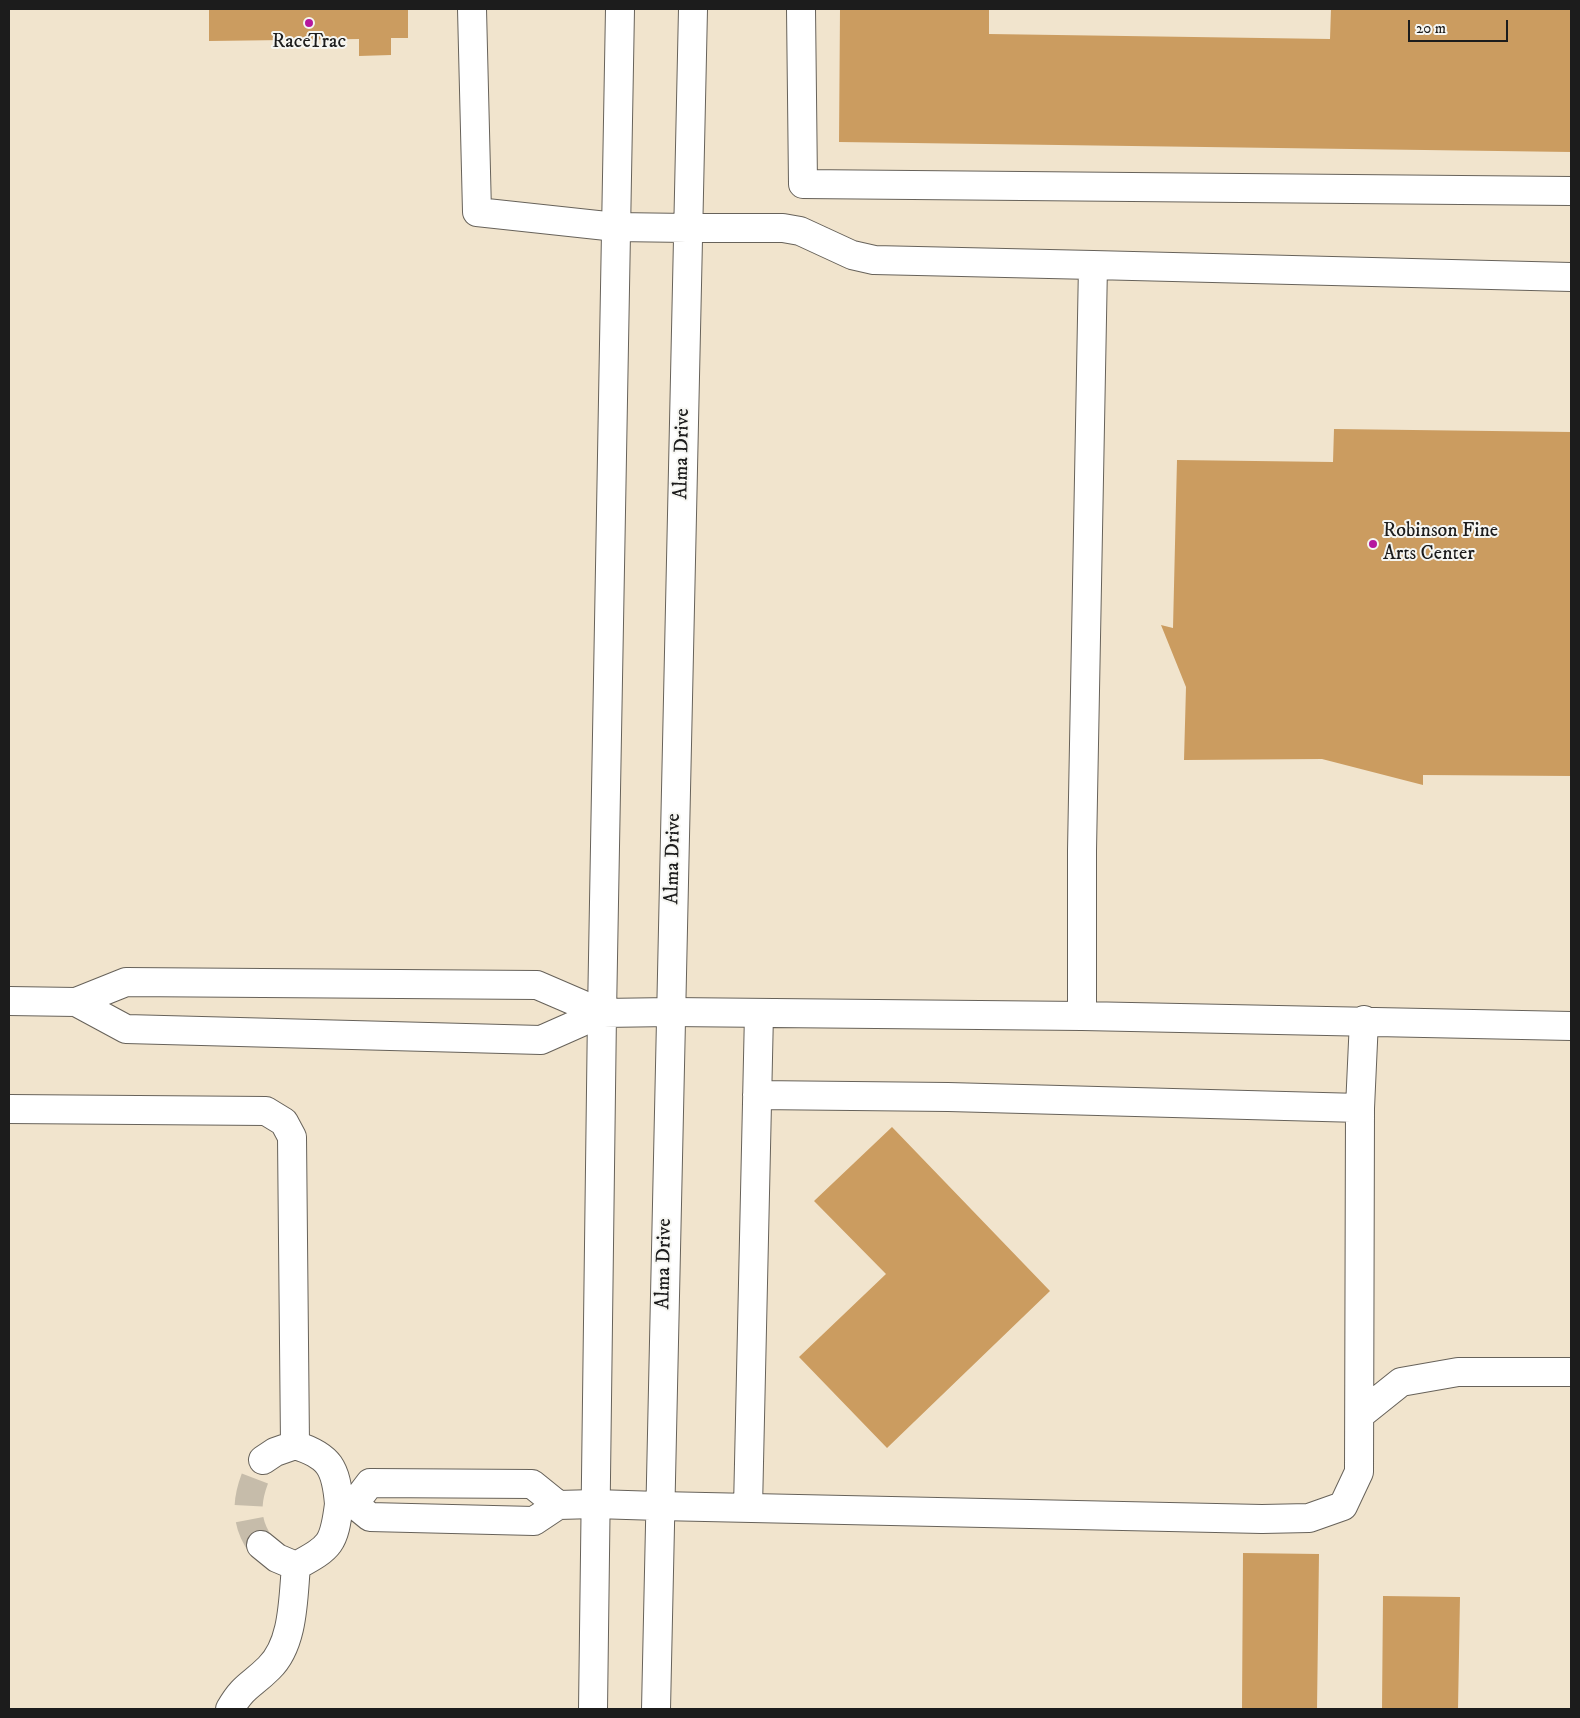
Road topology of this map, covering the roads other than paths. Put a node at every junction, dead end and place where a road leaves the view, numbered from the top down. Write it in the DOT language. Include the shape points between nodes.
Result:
graph roads {
  1 [pos="472,9"];
  2 [pos="620,9"];
  3 [pos="693,9"];
  4 [pos="800,9"];
  5 [pos="1571,191"];
  6 [pos="616,227"];
  7 [pos="688,228"];
  8 [pos="1093,265"];
  9 [pos="1571,277"];
  10 [pos="9,1001"];
  11 [pos="76,1002"];
  12 [pos="671,1012"];
  13 [pos="602,1013"];
  14 [pos="758,1013"];
  15 [pos="1082,1016"];
  16 [pos="1364,1020"];
  17 [pos="1571,1026"];
  18 [pos="757,1096"];
  19 [pos="1360,1108"];
  20 [pos="9,1109"];
  21 [pos="1571,1372"];
  22 [pos="1361,1414"];
  23 [pos="295,1445"];
  24 [pos="264,1460"];
  25 [pos="346,1504"];
  26 [pos="595,1504"];
  27 [pos="558,1505"];
  28 [pos="659,1506"];
  29 [pos="748,1508"];
  30 [pos="261,1545"];
  31 [pos="296,1566"];
  32 [pos="230,1709"];
  33 [pos="593,1709"];
  34 [pos="656,1709"];
  1 -- 6 [label="main road" via="478,212"];
  2 -- 6 [label="main road"];
  3 -- 7 [label="main road, Alma Drive"];
  4 -- 5 [label="main road" via="803,184"];
  6 -- 7 [label="main road"];
  6 -- 13 [label="main road"];
  7 -- 8 [label="main road" via="783,228 800,231 852,255 874,260"];
  7 -- 12 [label="main road, Alma Drive"];
  8 -- 9 [label="main road"];
  8 -- 15 [label="main road"];
  10 -- 11 [label="main road"];
  11 -- 13 [label="main road" via="126,982 537,985"];
  11 -- 13 [label="main road" via="126,1029 541,1040"];
  12 -- 13 [label="main road"];
  12 -- 14 [label="main road"];
  12 -- 28 [label="main road, Alma Drive"];
  13 -- 26 [label="main road"];
  14 -- 15 [label="main road"];
  14 -- 18 [label="main road"];
  15 -- 16 [label="main road"];
  16 -- 17 [label="main road"];
  16 -- 19 [label="main road"];
  18 -- 19 [label="main road" via="948,1097"];
  18 -- 29 [label="main road"];
  19 -- 22 [label="main road"];
  20 -- 23 [label="main road" via="266,1111 284,1122 292,1138"];
  21 -- 22 [label="main road" via="1458,1372 1401,1382"];
  22 -- 29 [label="main road" via="1359,1472 1343,1506 1309,1518"];
  23 -- 24 [label="main road"];
  23 -- 25 [label="main road" via="316,1452 330,1465"];
  25 -- 27 [label="main road" via="370,1518 534,1521"];
  25 -- 27 [label="main road" via="370,1483 532,1484"];
  25 -- 31 [label="main road" via="324,1551"];
  26 -- 27 [label="main road"];
  26 -- 28 [label="main road"];
  26 -- 33 [label="main road"];
  28 -- 29 [label="main road"];
  28 -- 34 [label="main road, Alma Drive"];
  30 -- 31 [label="main road" via="277,1558"];
  31 -- 32 [label="main road" via="286,1641 270,1667 240,1691"];
}
